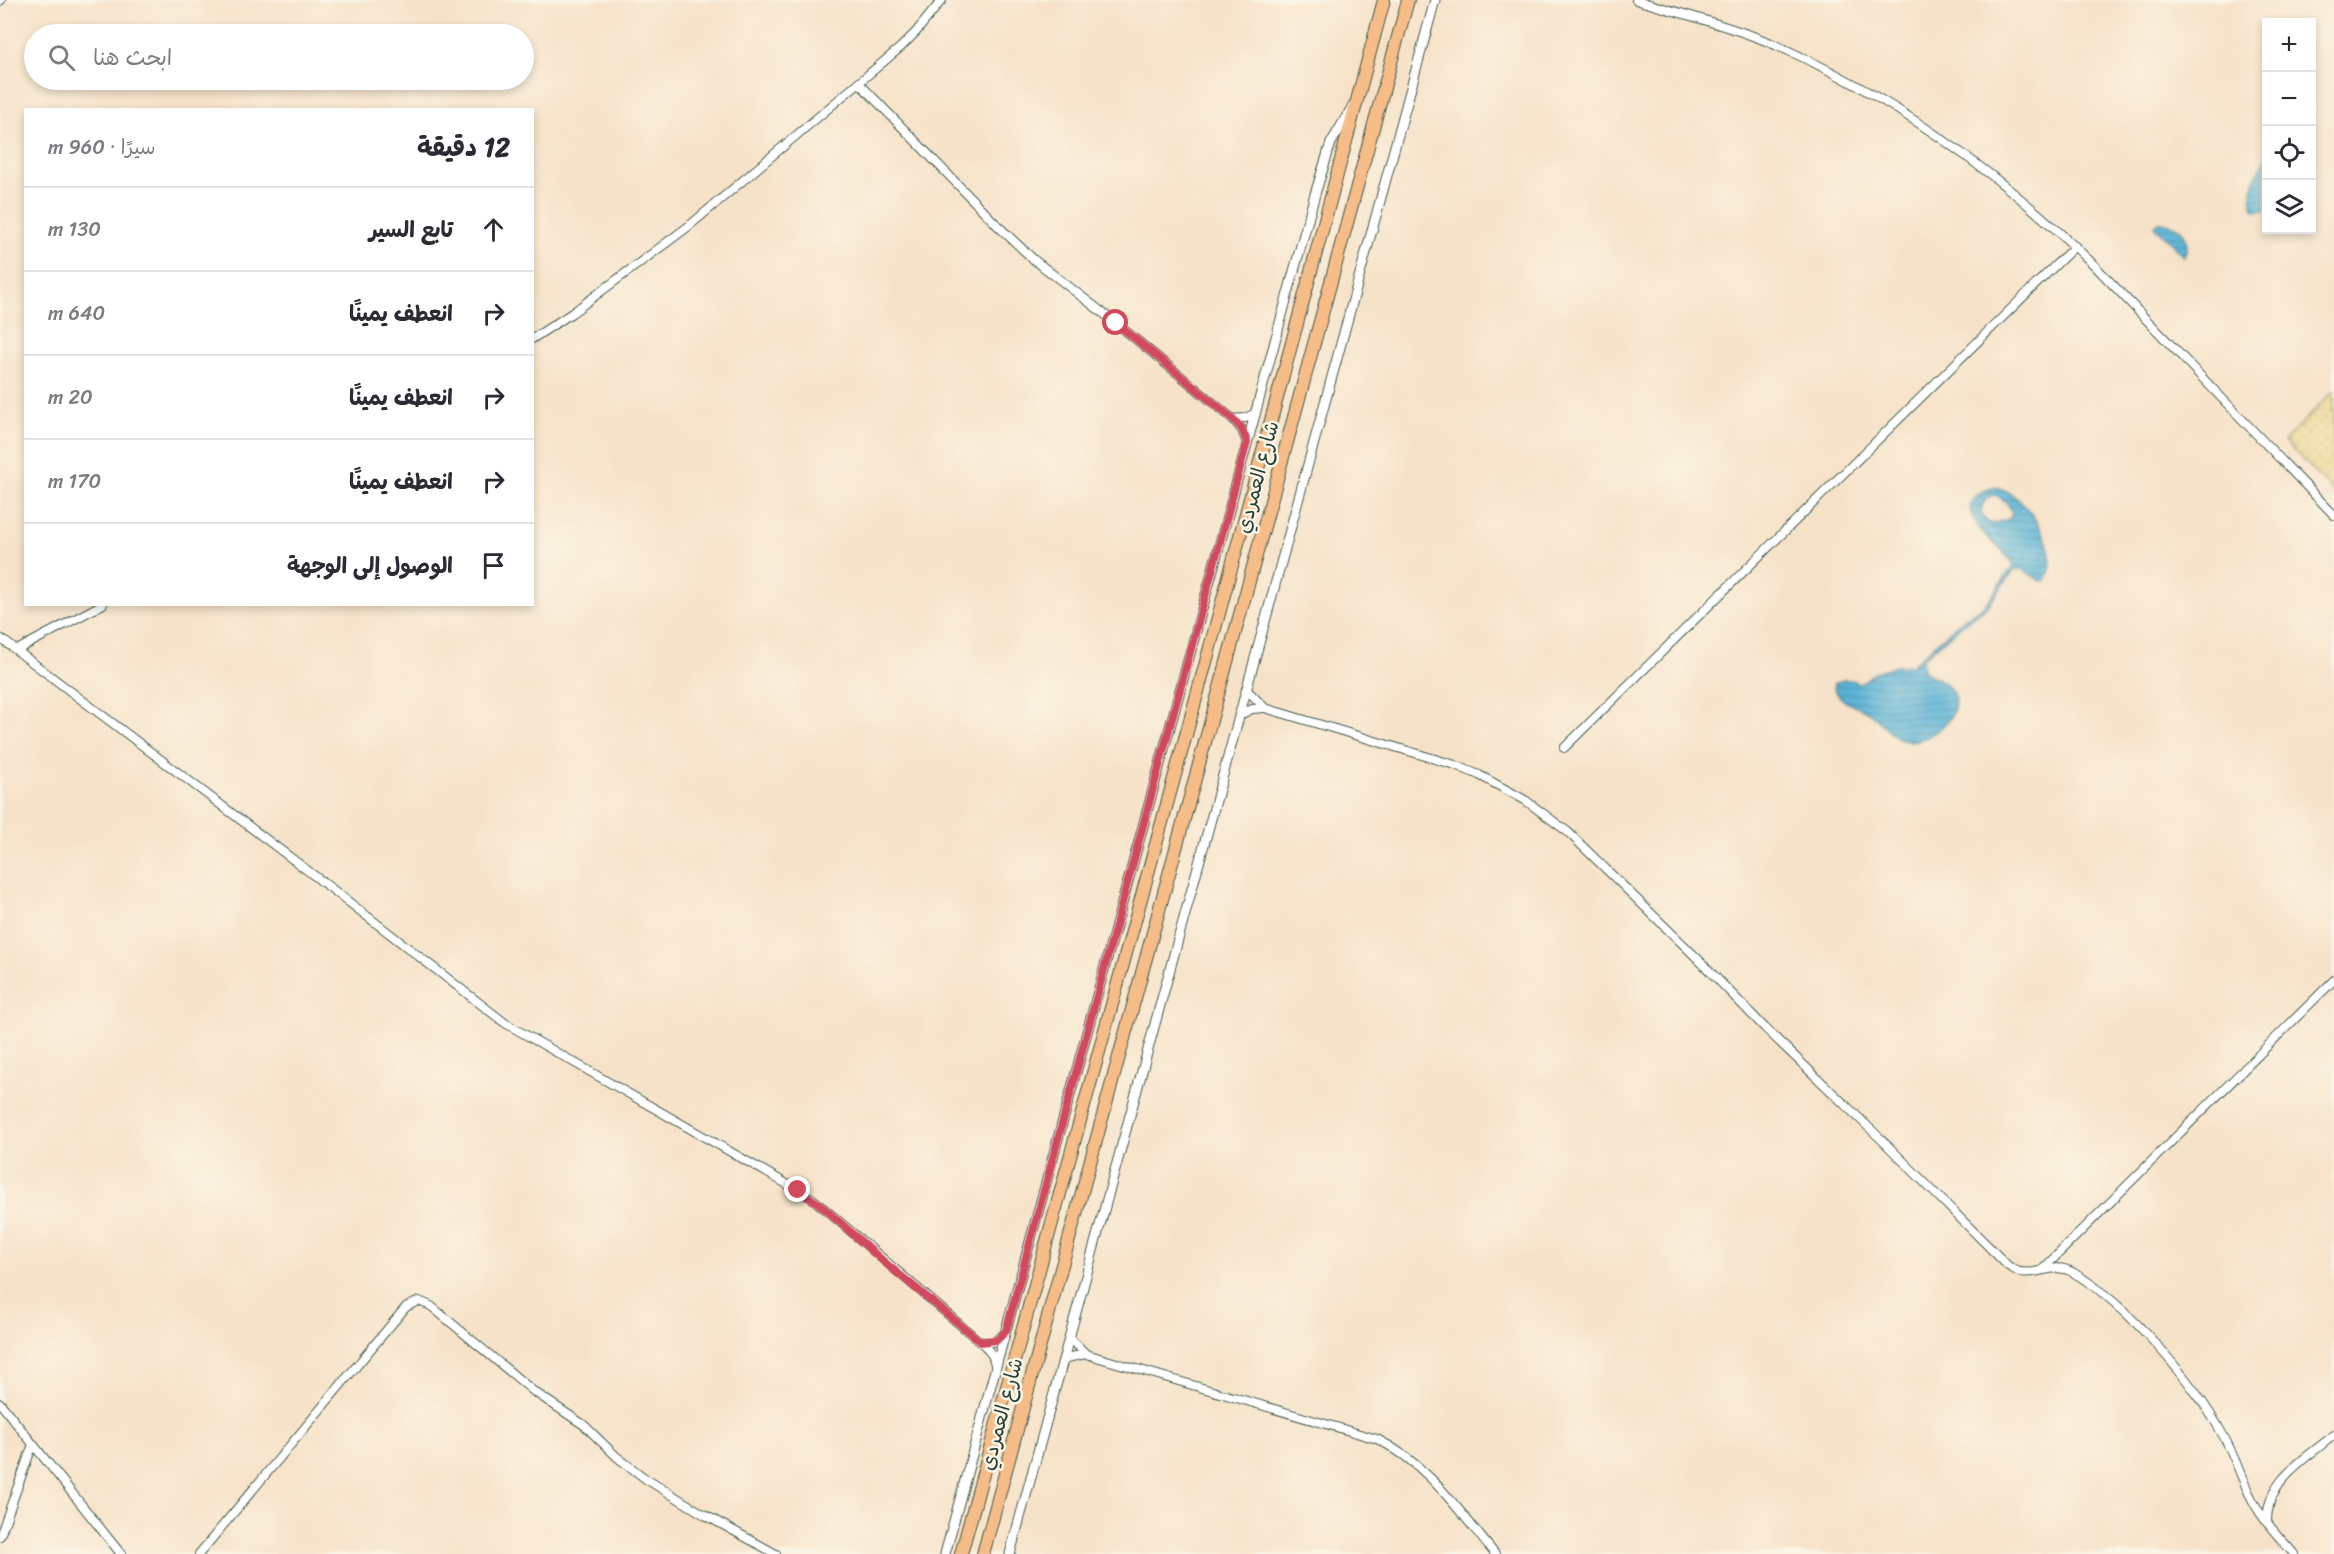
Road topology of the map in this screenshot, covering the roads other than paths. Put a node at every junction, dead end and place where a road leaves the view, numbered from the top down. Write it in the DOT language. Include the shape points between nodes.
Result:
graph roads {
  1 [pos="942,0"];
  2 [pos="1384,0"];
  3 [pos="1408,0"];
  4 [pos="1435,0"];
  5 [pos="1636,0"];
  6 [pos="860,84"];
  7 [pos="1357,100"];
  8 [pos="2075,246"];
  9 [pos="534,338"];
  10 [pos="1256,413"];
  11 [pos="1233,419"];
  12 [pos="1247,442"];
  13 [pos="2334,515"];
  14 [pos="99,606"];
  15 [pos="0,638"];
  16 [pos="17,651"];
  17 [pos="1247,690"];
  18 [pos="1266,708"];
  19 [pos="1240,715"];
  20 [pos="1564,748"];
  21 [pos="2334,980"];
  22 [pos="2044,1268"];
  23 [pos="1006,1331"];
  24 [pos="1069,1337"];
  25 [pos="981,1342"];
  26 [pos="1086,1354"];
  27 [pos="1062,1362"];
  28 [pos="996,1367"];
  29 [pos="0,1403"];
  30 [pos="2334,1435"];
  31 [pos="33,1444"];
  32 [pos="2267,1523"];
  33 [pos="0,1536"];
  34 [pos="121,1554"];
  35 [pos="199,1554"];
  36 [pos="776,1554"];
  37 [pos="945,1554"];
  38 [pos="961,1554"];
  39 [pos="983,1554"];
  40 [pos="1010,1554"];
  41 [pos="1495,1554"];
  42 [pos="2294,1554"];
  1 -- 6 [label="street" via="916,32"];
  2 -- 7 [label="main road, شارع العمردي"];
  3 -- 39 [label="main road, شارع العمردي"];
  4 -- 17 [label="street"];
  5 -- 8 [label="street" via="1744,33 1848,82 1978,166"];
  6 -- 9 [label="street" via="689,226"];
  6 -- 11 [label="street" via="1033,259"];
  7 -- 10 [label="street" via="1337,131 1325,160"];
  7 -- 38 [label="main road, شارع العمردي"];
  8 -- 13 [label="street"];
  8 -- 20 [label="street"];
  10 -- 11 [label="street"];
  10 -- 12 [label="street"];
  11 -- 12 [label="street"];
  12 -- 23 [label="street"];
  14 -- 16 [label="street"];
  15 -- 16 [label="street"];
  16 -- 25 [label="street" via="505,1023 806,1194"];
  17 -- 18 [label="street"];
  17 -- 19 [label="street"];
  18 -- 19 [label="street" via="1252,708"];
  18 -- 22 [label="street" via="1455,765 1502,787 1547,815 1588,849 2008,1266 2020,1272"];
  19 -- 24 [label="street"];
  21 -- 22 [label="street"];
  22 -- 32 [label="street" via="2074,1273 2111,1302 2161,1351 2224,1436"];
  23 -- 25 [label="street" via="997,1340"];
  23 -- 28 [label="street"];
  24 -- 26 [label="street"];
  24 -- 27 [label="street"];
  25 -- 28 [label="street"];
  26 -- 27 [label="street"];
  26 -- 41 [label="street" via="1377,1439 1423,1469"];
  27 -- 40 [label="street"];
  28 -- 37 [label="street"];
  29 -- 31 [label="street"];
  30 -- 32 [label="street" via="2276,1486"];
  31 -- 33 [label="street"];
  31 -- 34 [label="street"];
  32 -- 42 [label="street"];
  35 -- 36 [label="street" via="406,1307 419,1301 431,1306 538,1395 584,1425 645,1479"];
}
